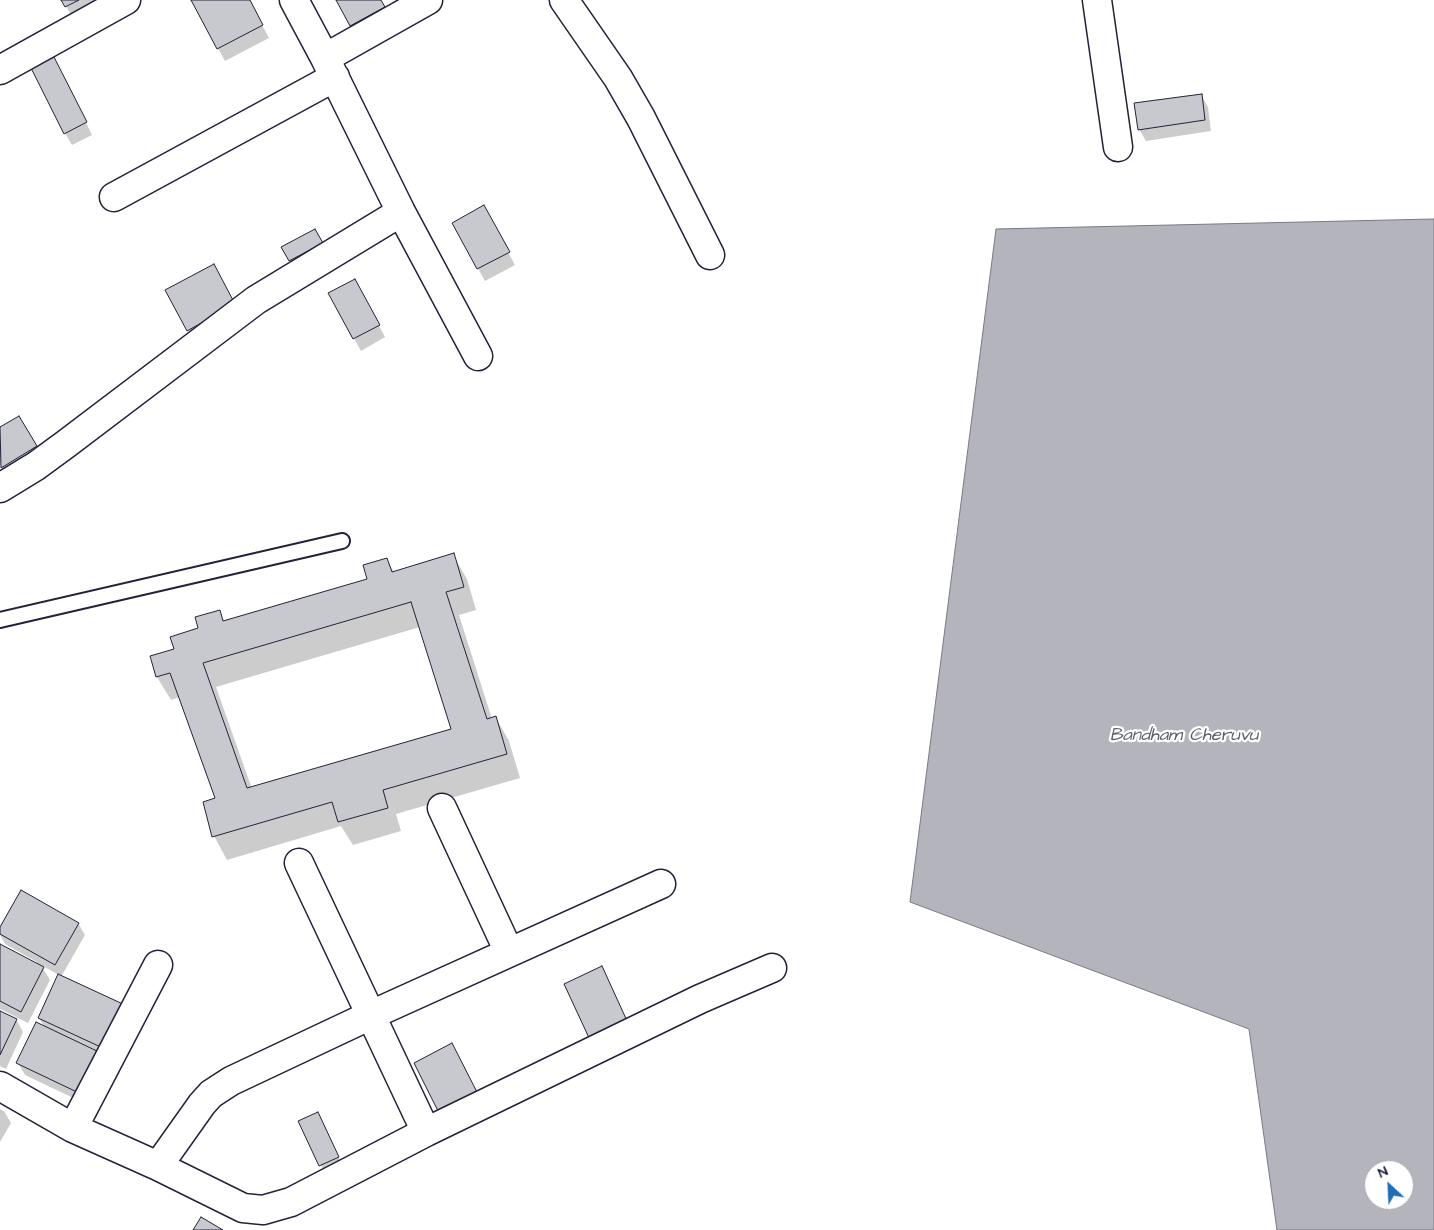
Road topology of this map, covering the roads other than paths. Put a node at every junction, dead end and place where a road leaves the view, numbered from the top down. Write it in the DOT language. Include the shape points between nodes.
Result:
graph roads {
  1 [pos="126,0"];
  2 [pos="294,0"];
  3 [pos="428,0"];
  4 [pos="564,0"];
  5 [pos="1097,0"];
  6 [pos="330,67"];
  7 [pos="0,70"];
  8 [pos="1118,147"];
  9 [pos="114,197"];
  10 [pos="401,212"];
  11 [pos="710,255"];
  12 [pos="478,356"];
  13 [pos="0,488"];
  14 [pos="342,541"];
  15 [pos="0,620"];
  16 [pos="442,808"];
  17 [pos="299,863"];
  18 [pos="662,884"];
  19 [pos="509,952"];
  20 [pos="158,965"];
  21 [pos="772,968"];
  22 [pos="371,1015"];
  23 [pos="0,1086"];
  24 [pos="72,1128"];
  25 [pos="426,1132"];
  26 [pos="158,1166"];
  1 -- 7 [label="street"];
  2 -- 6 [label="street"];
  3 -- 6 [label="street"];
  4 -- 11 [label="street" via="641,118"];
  5 -- 8 [label="street"];
  6 -- 9 [label="street"];
  6 -- 10 [label="street"];
  10 -- 12 [label="street"];
  10 -- 13 [label="street" via="256,300 66,444"];
  14 -- 15 [label="lane"];
  16 -- 19 [label="street"];
  17 -- 22 [label="street"];
  18 -- 19 [label="street"];
  19 -- 22 [label="street"];
  20 -- 24 [label="street"];
  21 -- 25 [label="street" via="700,999"];
  22 -- 25 [label="street"];
  22 -- 26 [label="street" via="231,1081 211,1094"];
  23 -- 24 [label="street"];
  24 -- 26 [label="street"];
  25 -- 26 [label="street" via="291,1202 263,1210 243,1208"];
}
